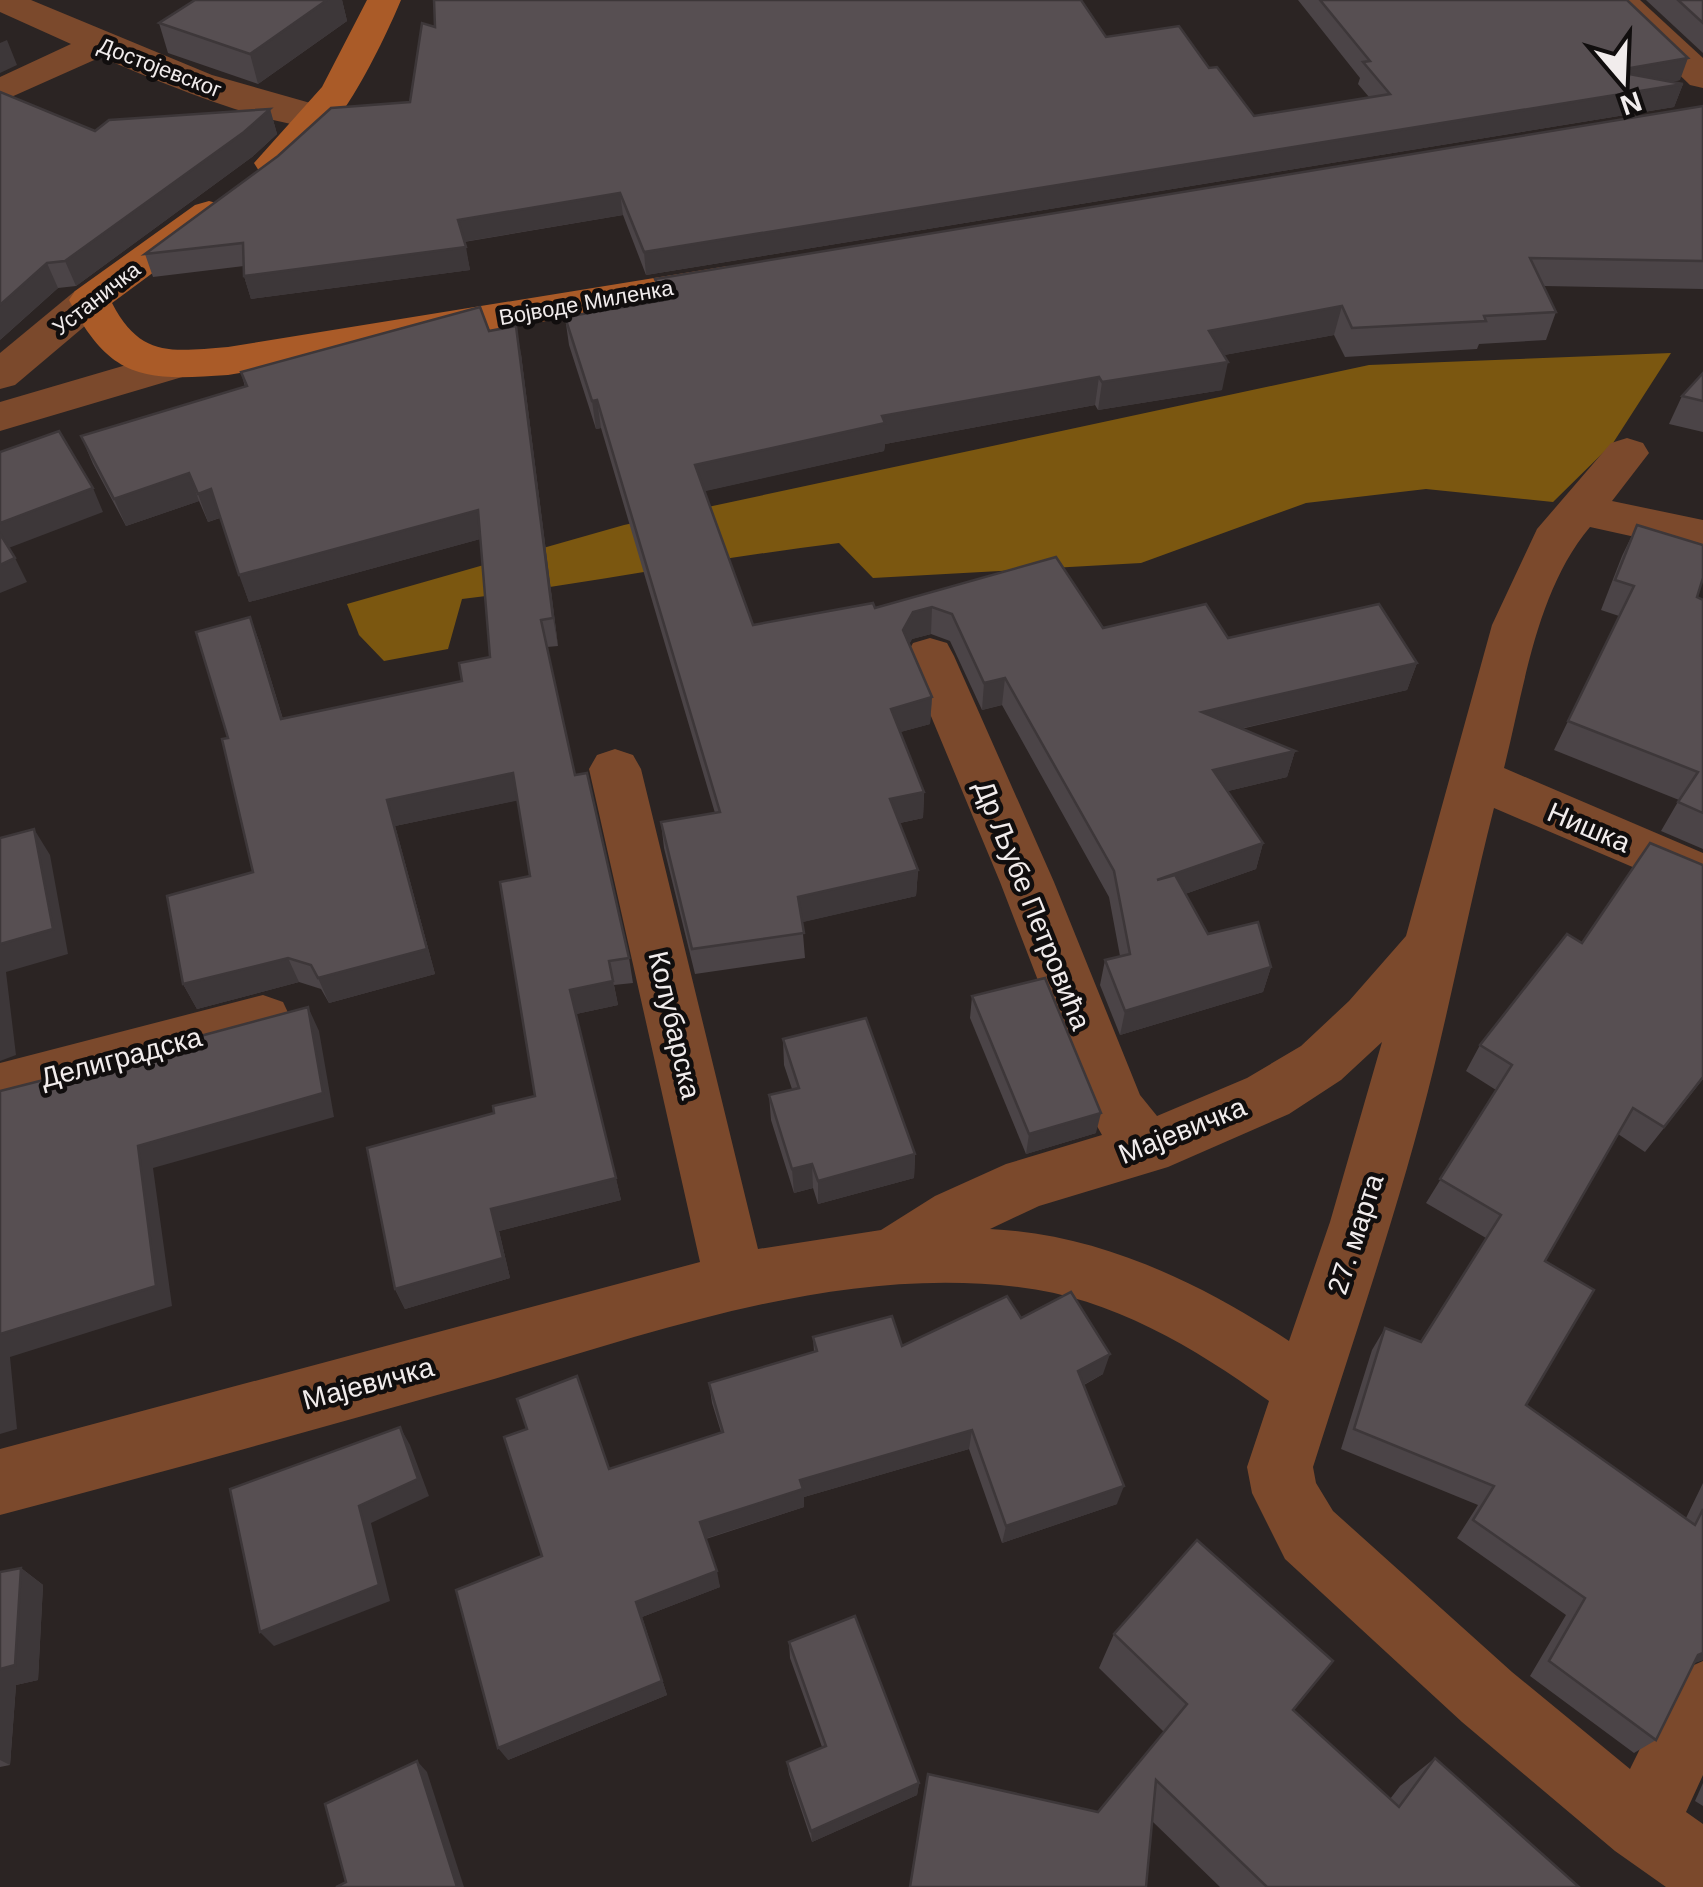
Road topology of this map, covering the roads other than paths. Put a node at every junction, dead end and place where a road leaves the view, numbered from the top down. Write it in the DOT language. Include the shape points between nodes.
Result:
graph roads {
  1 [pos="2,0"];
  2 [pos="384,0"];
  3 [pos="1619,0"];
  4 [pos="100,44"];
  5 [pos="1703,77"];
  6 [pos="0,91"];
  7 [pos="322,118"];
  8 [pos="772,271"];
  9 [pos="90,300"];
  10 [pos="174,365"];
  11 [pos="0,375"];
  12 [pos="0,417"];
  13 [pos="1627,454"];
  14 [pos="1578,509"];
  15 [pos="1703,536"];
  16 [pos="930,656"];
  17 [pos="614,768"];
  18 [pos="1476,778"];
  19 [pos="1703,876"];
  20 [pos="1431,945"];
  21 [pos="300,1010"];
  22 [pos="0,1088"];
  23 [pos="1147,1148"];
  24 [pos="894,1256"];
  25 [pos="735,1281"];
  26 [pos="1304,1389"];
  27 [pos="0,1482"];
  28 [pos="1703,1697"];
  29 [pos="1676,1859"];
  1 -- 4 [label="street, Достојевског"];
  2 -- 7 [label="street, Устаничка"];
  3 -- 5 [label="street"];
  4 -- 6 [label="street"];
  4 -- 7 [label="street, Достојевског" via="264,106"];
  7 -- 9 [label="street, Устаничка" via="268,168"];
  8 -- 10 [label="street, Војводе Миленка"];
  9 -- 10 [label="street, Војводе Миленка" via="111,342"];
  9 -- 11 [label="street, Устаничка"];
  10 -- 12 [label="street"];
  13 -- 14 [label="street, 27. марта"];
  14 -- 15 [label="street"];
  14 -- 18 [label="street, 27. марта" via="1553,540 1516,625"];
  16 -- 23 [label="street, Др Љубе Петровића" via="1117,1110"];
  17 -- 25 [label="street, Колубарска"];
  18 -- 19 [label="street, Нишка"];
  18 -- 20 [label="street, 27. марта"];
  20 -- 23 [label="street, Мајевичка" via="1321,1062 1268,1096"];
  20 -- 26 [label="street, 27. марта" via="1405,1067"];
  21 -- 22 [label="street, Делиградска"];
  23 -- 24 [label="street, Мајевичка" via="1027,1183 956,1215"];
  24 -- 25 [label="street, Мајевичка"];
  24 -- 26 [label="street, Мајевичка" via="940,1253 1092,1274 1178,1306"];
  25 -- 27 [label="street, Мајевичка"];
  26 -- 29 [label="street, 27. марта" via="1280,1467 1285,1493 1309,1535"];
  28 -- 29 [label="street"];
}
